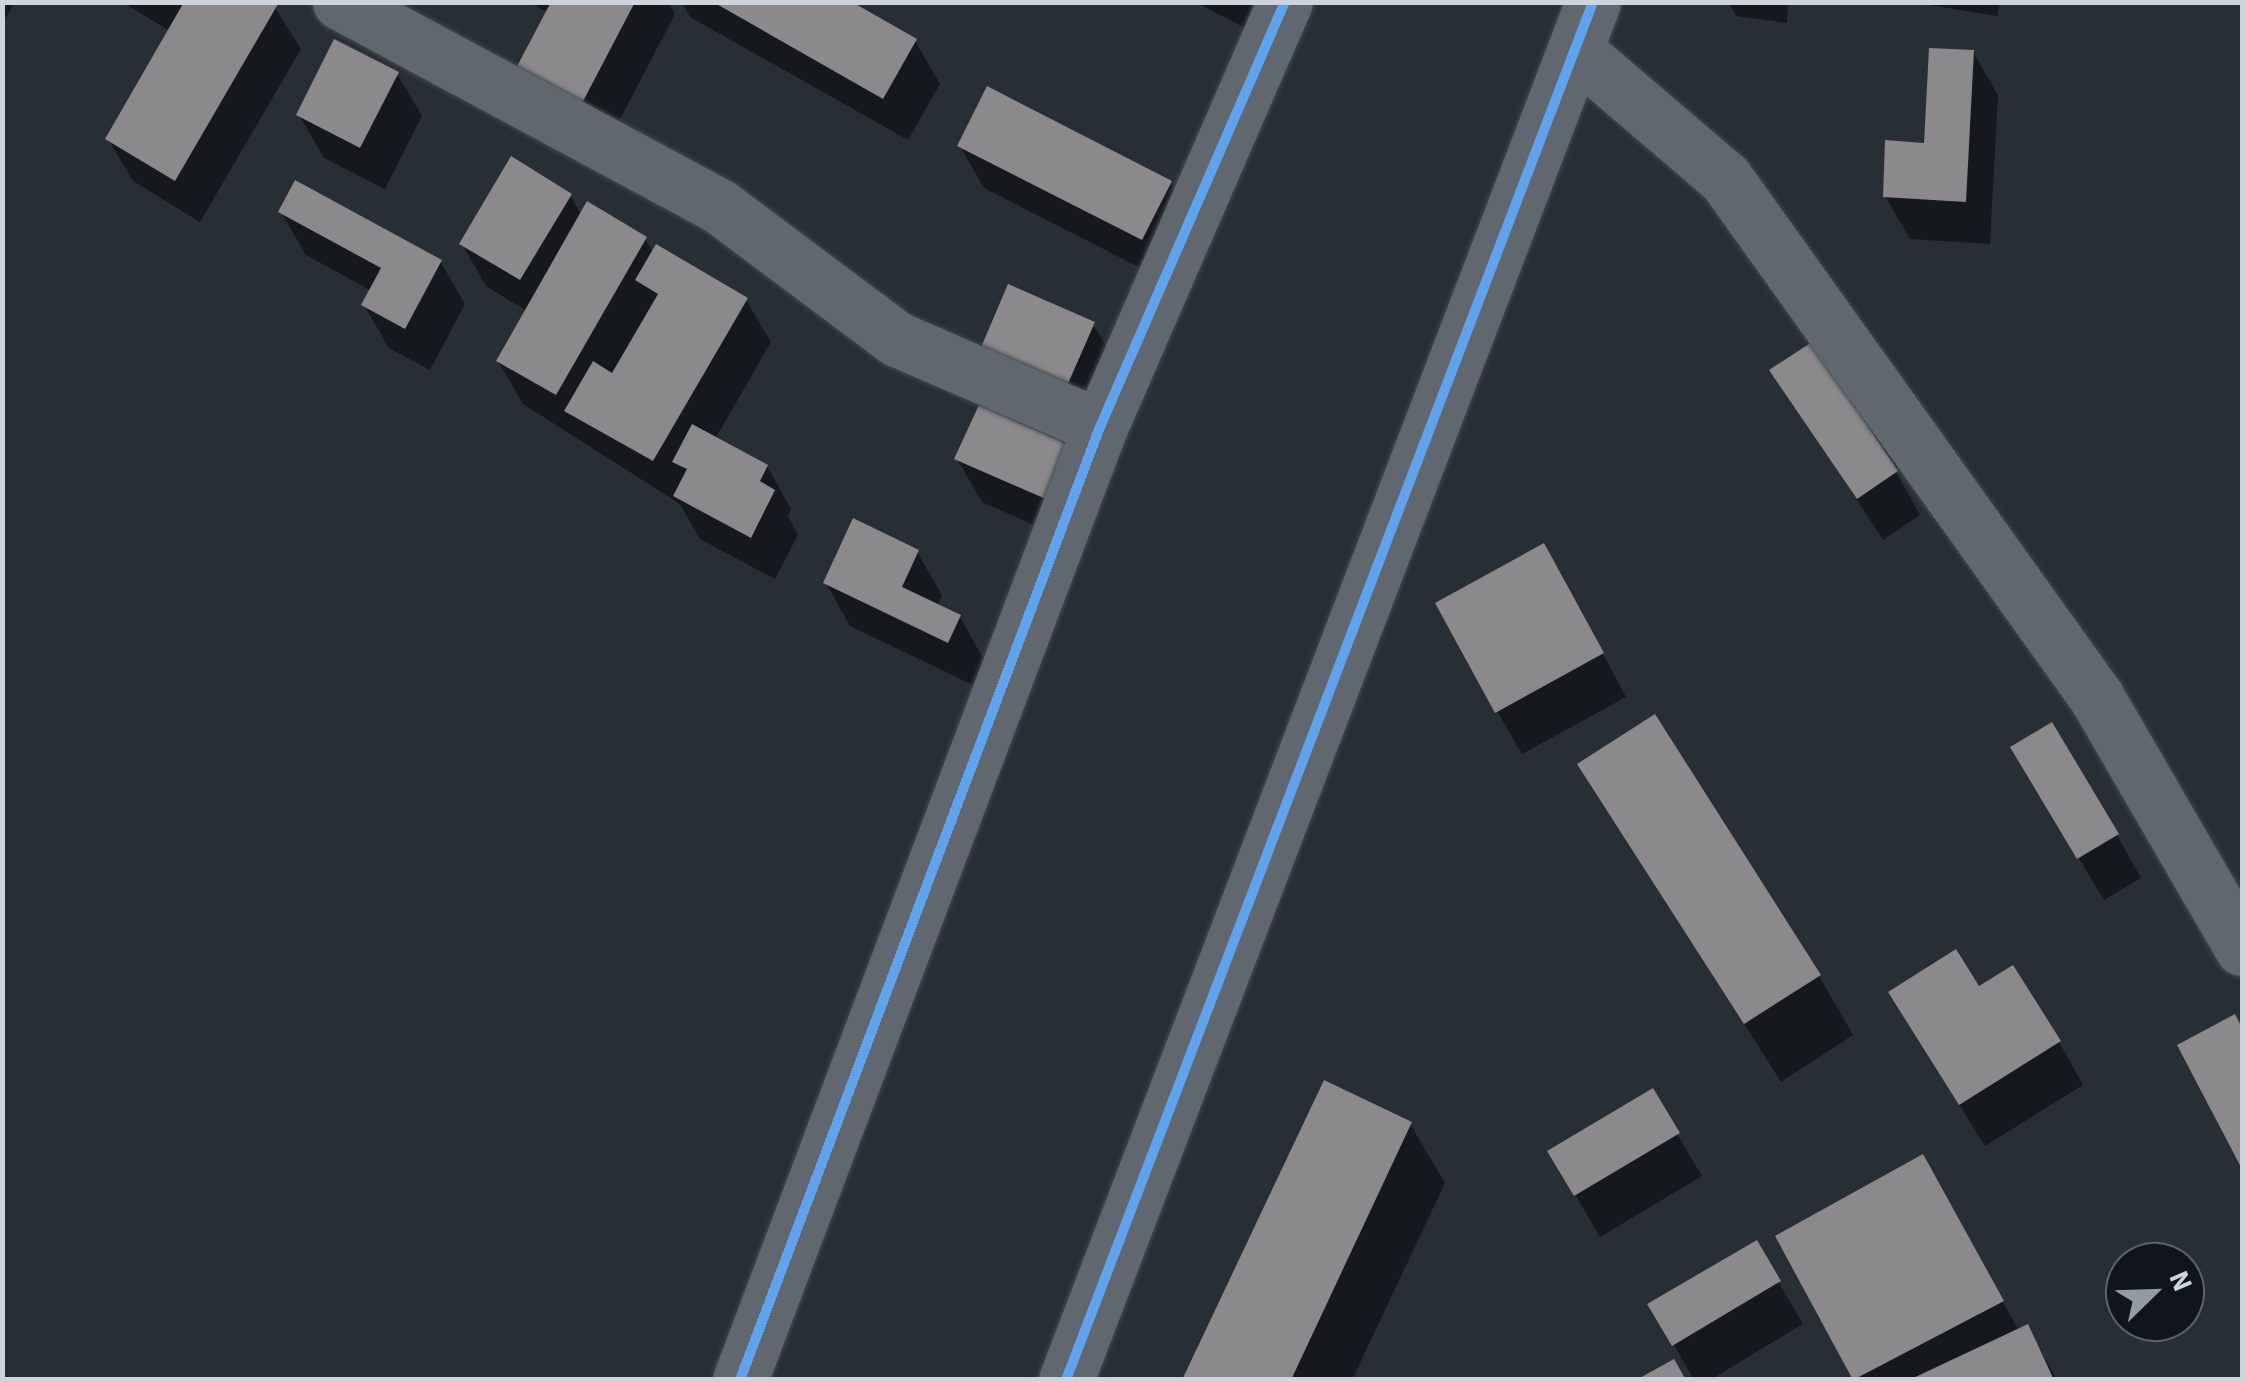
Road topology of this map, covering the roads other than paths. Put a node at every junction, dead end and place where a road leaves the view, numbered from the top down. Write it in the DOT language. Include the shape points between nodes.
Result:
graph roads {
  1 [pos="340,2"];
  2 [pos="1285,2"];
  3 [pos="1584,26"];
  4 [pos="1100,428"];
  5 [pos="2242,948"];
  6 [pos="740,1380"];
  7 [pos="1066,1380"];
  1 -- 4 [label="street" via="719,206 897,339"];
  2 -- 4 [label="street"];
  3 -- 5 [label="street" via="1724,178 2097,698"];
  3 -- 7 [label="street"];
  4 -- 6 [label="street"];
}
